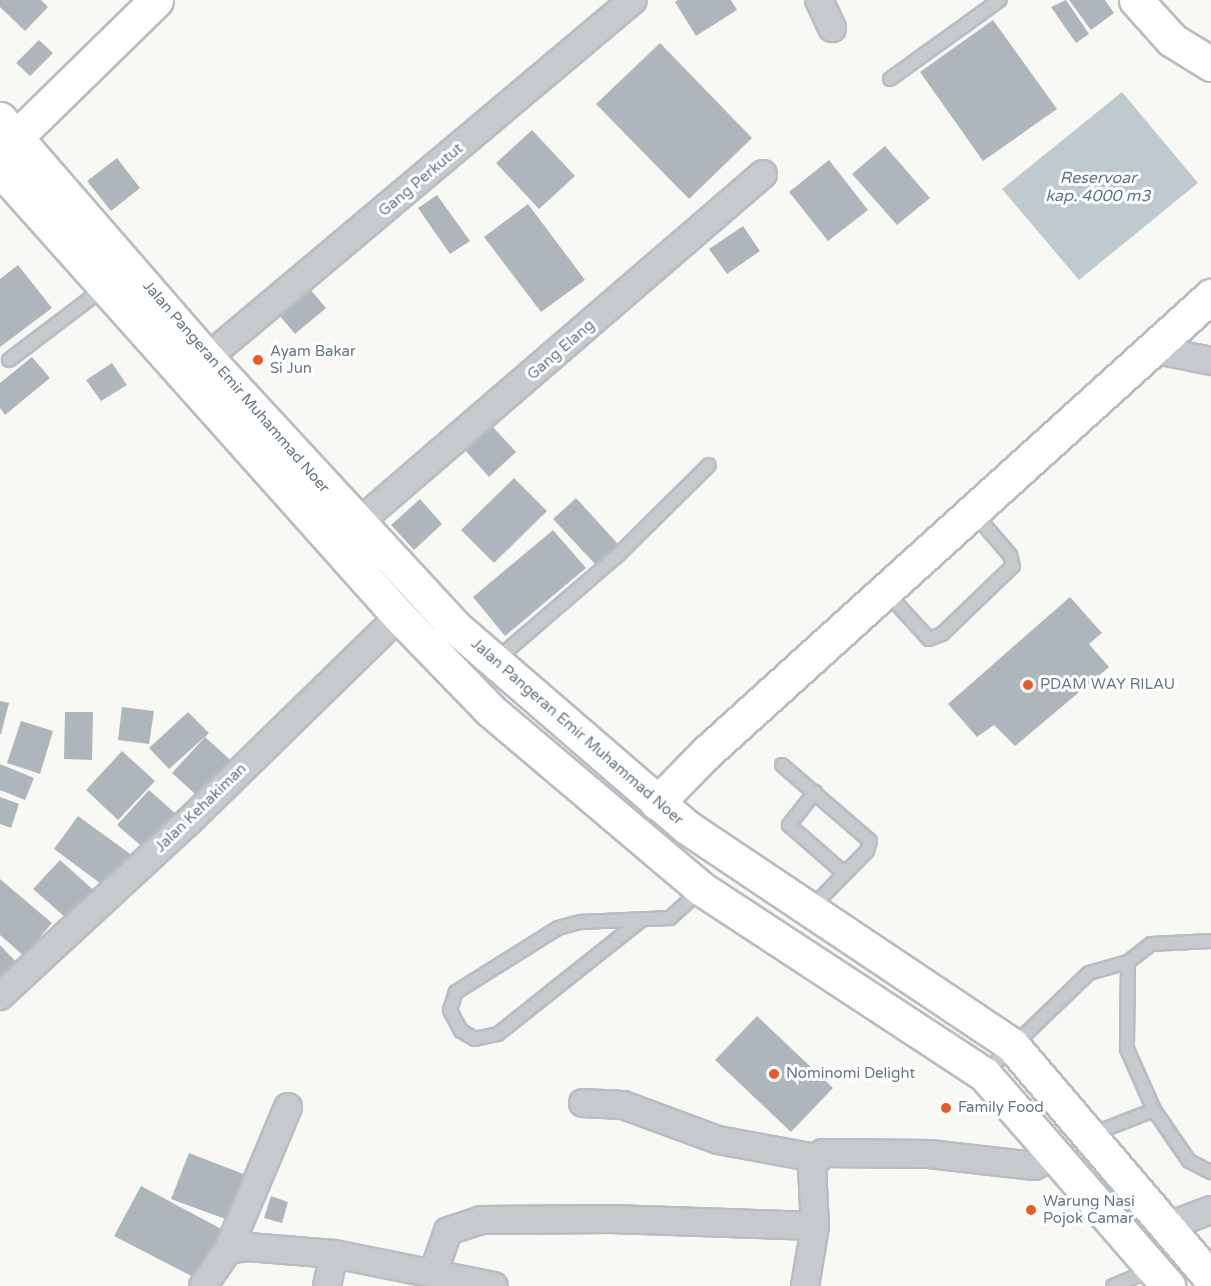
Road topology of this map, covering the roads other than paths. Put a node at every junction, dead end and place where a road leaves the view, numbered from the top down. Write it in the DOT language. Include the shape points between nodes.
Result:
graph roads {
  1 [pos="156,0"];
  2 [pos="633,0"];
  3 [pos="819,0"];
  4 [pos="1000,0"];
  5 [pos="1136,0"];
  6 [pos="832,28"];
  7 [pos="1211,64"];
  8 [pos="890,79"];
  9 [pos="5,136"];
  10 [pos="0,169"];
  11 [pos="763,174"];
  12 [pos="105,287"];
  13 [pos="1211,296"];
  14 [pos="1151,349"];
  15 [pos="207,358"];
  16 [pos="9,360"];
  17 [pos="1211,361"];
  18 [pos="224,397"];
  19 [pos="709,465"];
  20 [pos="972,511"];
  21 [pos="357,525"];
  22 [pos="884,590"];
  23 [pos="399,616"];
  24 [pos="454,626"];
  25 [pos="431,648"];
  26 [pos="494,662"];
  27 [pos="782,765"];
  28 [pos="814,792"];
  29 [pos="657,804"];
  30 [pos="750,871"];
  31 [pos="845,874"];
  32 [pos="713,897"];
  33 [pos="810,909"];
  34 [pos="640,921"];
  35 [pos="1211,941"];
  36 [pos="1128,962"];
  37 [pos="0,996"];
  38 [pos="1012,1045"];
  39 [pos="984,1074"];
  40 [pos="583,1103"];
  41 [pos="288,1107"];
  42 [pos="1154,1110"];
  43 [pos="1089,1135"];
  44 [pos="1057,1154"];
  45 [pos="815,1158"];
  46 [pos="1211,1172"];
  47 [pos="1211,1210"];
  48 [pos="815,1226"];
  49 [pos="1168,1226"];
  50 [pos="228,1250"];
  51 [pos="334,1254"];
  52 [pos="434,1271"];
  53 [pos="1161,1277"];
  54 [pos="1211,1279"];
  55 [pos="203,1286"];
  56 [pos="327,1286"];
  57 [pos="494,1286"];
  58 [pos="805,1286"];
  59 [pos="1113,1286"];
  60 [pos="1200,1286"];
  1 -- 9 [label="main road"];
  2 -- 15 [label="street, Gang Perkutut"];
  3 -- 6 [label="street"];
  4 -- 8 [label="lane"];
  5 -- 7 [label="main road" via="1172,40"];
  9 -- 15 [label="main road, Jalan Pangeran Emir Muhammad Noer"];
  10 -- 12 [label="main road, Jalan Pangeran Emir Muhammad Noer"];
  11 -- 21 [label="street, Gang Elang"];
  12 -- 16 [label="lane"];
  12 -- 18 [label="main road, Jalan Pangeran Emir Muhammad Noer"];
  13 -- 14 [label="main road"];
  14 -- 17 [label="street"];
  14 -- 20 [label="main road"];
  15 -- 18 [label="main road, Jalan Pangeran Emir Muhammad Noer"];
  18 -- 21 [label="main road, Jalan Pangeran Emir Muhammad Noer"];
  18 -- 23 [label="main road, Jalan Pangeran Emir Muhammad Noer"];
  19 -- 26 [label="lane" via="617,556"];
  20 -- 22 [label="main road"];
  20 -- 22 [label="lane" via="1010,555 1012,566 942,634 929,639"];
  21 -- 24 [label="main road, Jalan Pangeran Emir Muhammad Noer"];
  22 -- 29 [label="main road"];
  23 -- 25 [label="main road, Jalan Pangeran Emir Muhammad Noer"];
  23 -- 37 [label="street, Jalan Kehakiman" via="188,823"];
  24 -- 25 [label="main road"];
  24 -- 26 [label="main road, Jalan Pangeran Emir Muhammad Noer"];
  25 -- 32 [label="main road, Jalan Pangeran Emir Muhammad Noer" via="490,710"];
  26 -- 29 [label="main road, Jalan Pangeran Emir Muhammad Noer"];
  27 -- 28 [label="lane"];
  28 -- 31 [label="lane" via="789,825"];
  28 -- 31 [label="lane" via="870,841 867,851"];
  29 -- 30 [label="main road, Jalan Pangeran Emir Muhammad Noer"];
  30 -- 32 [label="main road"];
  30 -- 33 [label="main road, Jalan Pangeran Emir Muhammad Noer"];
  31 -- 33 [label="lane"];
  32 -- 34 [label="lane" via="677,914"];
  32 -- 39 [label="main road, Jalan Pangeran Emir Muhammad Noer"];
  33 -- 38 [label="main road, Jalan Pangeran Emir Muhammad Noer"];
  34 -- 34 [label="lane" via="581,922 558,928 456,992 450,1010 461,1031 475,1039 498,1034"];
  35 -- 36 [label="lane" via="1151,944"];
  36 -- 38 [label="lane" via="1089,973"];
  36 -- 42 [label="lane" via="1127,1048"];
  38 -- 39 [label="lane"];
  38 -- 43 [label="main road, Jalan Pangeran Emir Muhammad Noer"];
  39 -- 44 [label="main road, Jalan Pangeran Emir Muhammad Noer"];
  40 -- 45 [label="street" via="623,1105 718,1140"];
  41 -- 50 [label="street"];
  42 -- 43 [label="lane"];
  42 -- 46 [label="lane" via="1189,1161"];
  43 -- 49 [label="main road, Jalan Pangeran Emir Muhammad Noer"];
  44 -- 45 [label="street" via="1034,1166 861,1150"];
  44 -- 53 [label="main road, Jalan Pangeran Emir Muhammad Noer"];
  45 -- 48 [label="street" via="811,1180"];
  47 -- 49 [label="street"];
  48 -- 52 [label="street" via="612,1219 481,1220 448,1231"];
  48 -- 58 [label="street"];
  49 -- 54 [label="main road, Jalan Pangeran Emir Muhammad Noer"];
  50 -- 51 [label="street" via="248,1247"];
  50 -- 55 [label="street"];
  51 -- 52 [label="street"];
  51 -- 56 [label="street"];
  52 -- 57 [label="street"];
  53 -- 59 [label="lane"];
  54 -- 60 [label="main road"];
}
